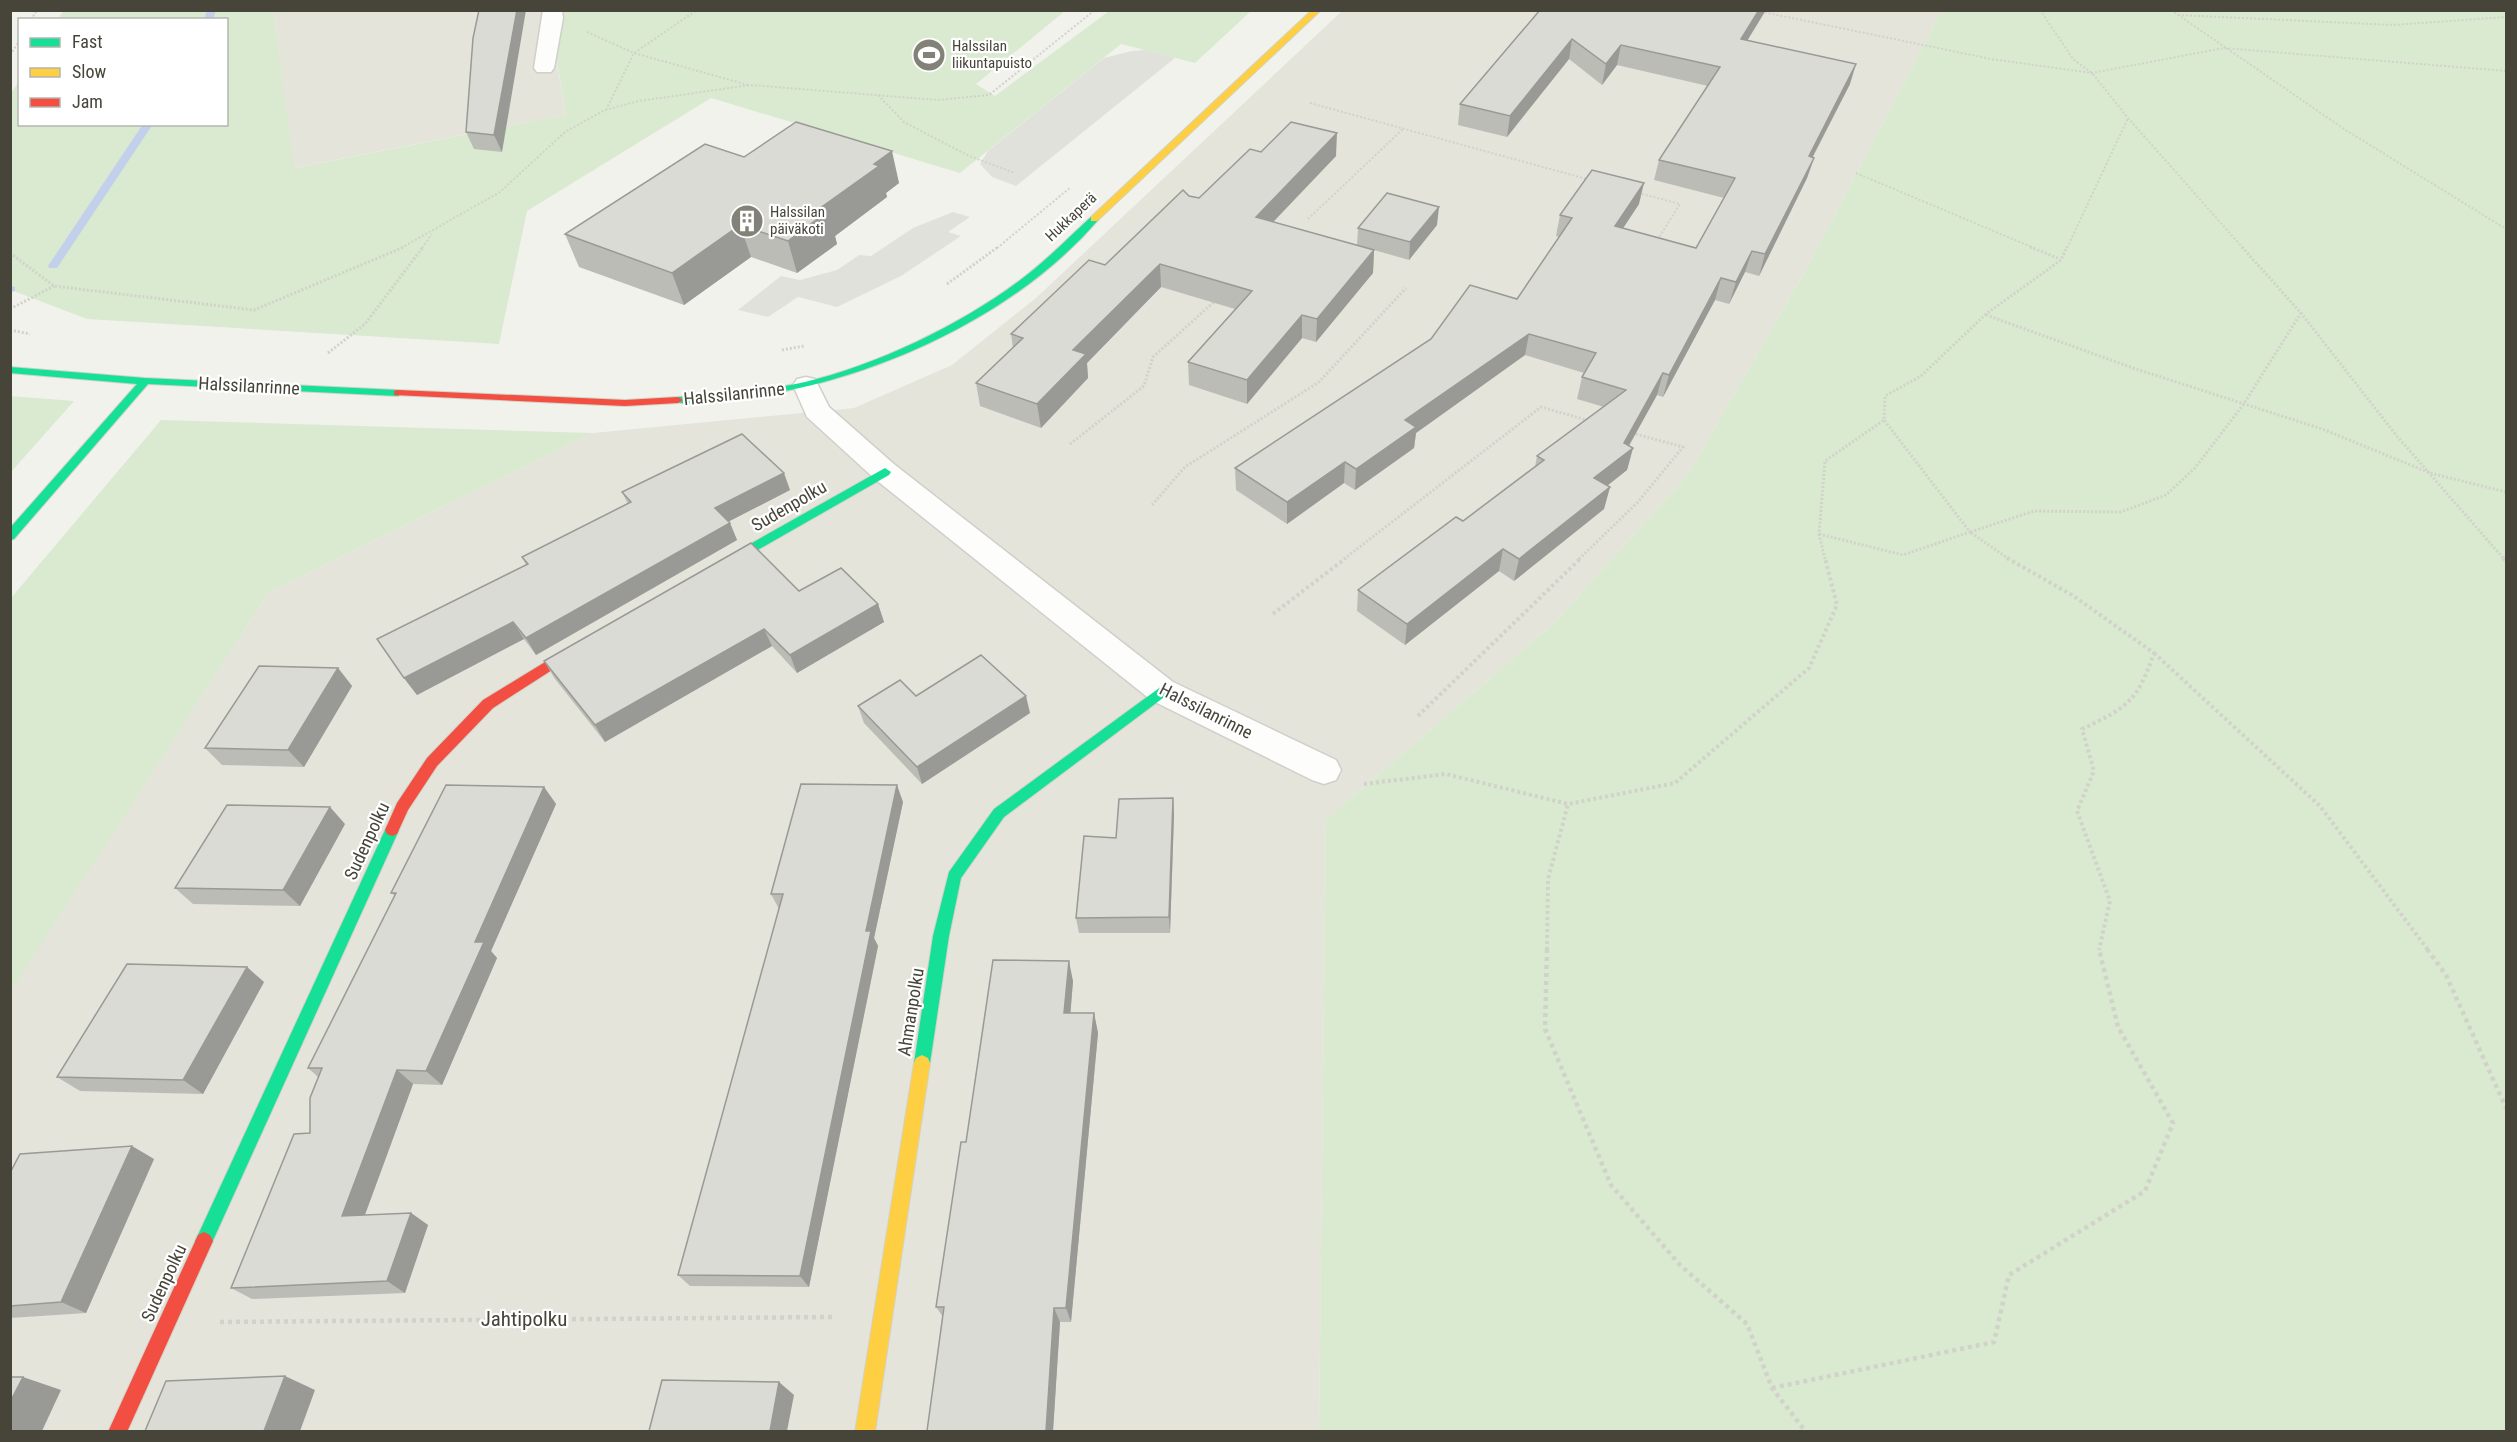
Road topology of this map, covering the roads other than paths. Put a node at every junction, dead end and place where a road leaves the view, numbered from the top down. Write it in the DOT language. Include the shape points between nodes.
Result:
graph roads {
  1 [pos="1317,10"];
  2 [pos="553,14"];
  3 [pos="544,68"];
  4 [pos="10,370"];
  5 [pos="145,381"];
  6 [pos="806,385"];
  7 [pos="885,472"];
  8 [pos="10,536"];
  9 [pos="700,577"];
  10 [pos="598,635"];
  11 [pos="1162,691"];
  12 [pos="1324,770"];
  13 [pos="117,1431"];
  14 [pos="865,1431"];
  1 -- 6 [label="street, Hukkaperä" via="1013,291 929,338"];
  2 -- 3 [label="street"];
  4 -- 5 [label="street, Halssilanrinne"];
  5 -- 6 [label="street, Halssilanrinne" via="625,403 718,398"];
  5 -- 8 [label="street"];
  6 -- 7 [label="street, Halssilanrinne" via="817,411"];
  7 -- 9 [label="street, Sudenpolku"];
  7 -- 11 [label="street, Halssilanrinne"];
  10 -- 13 [label="street, Sudenpolku" via="488,704 432,762 402,807"];
  11 -- 12 [label="street, Halssilanrinne"];
  11 -- 14 [label="street, Ahmanpolku" via="999,813 954,876 941,936"];
}
